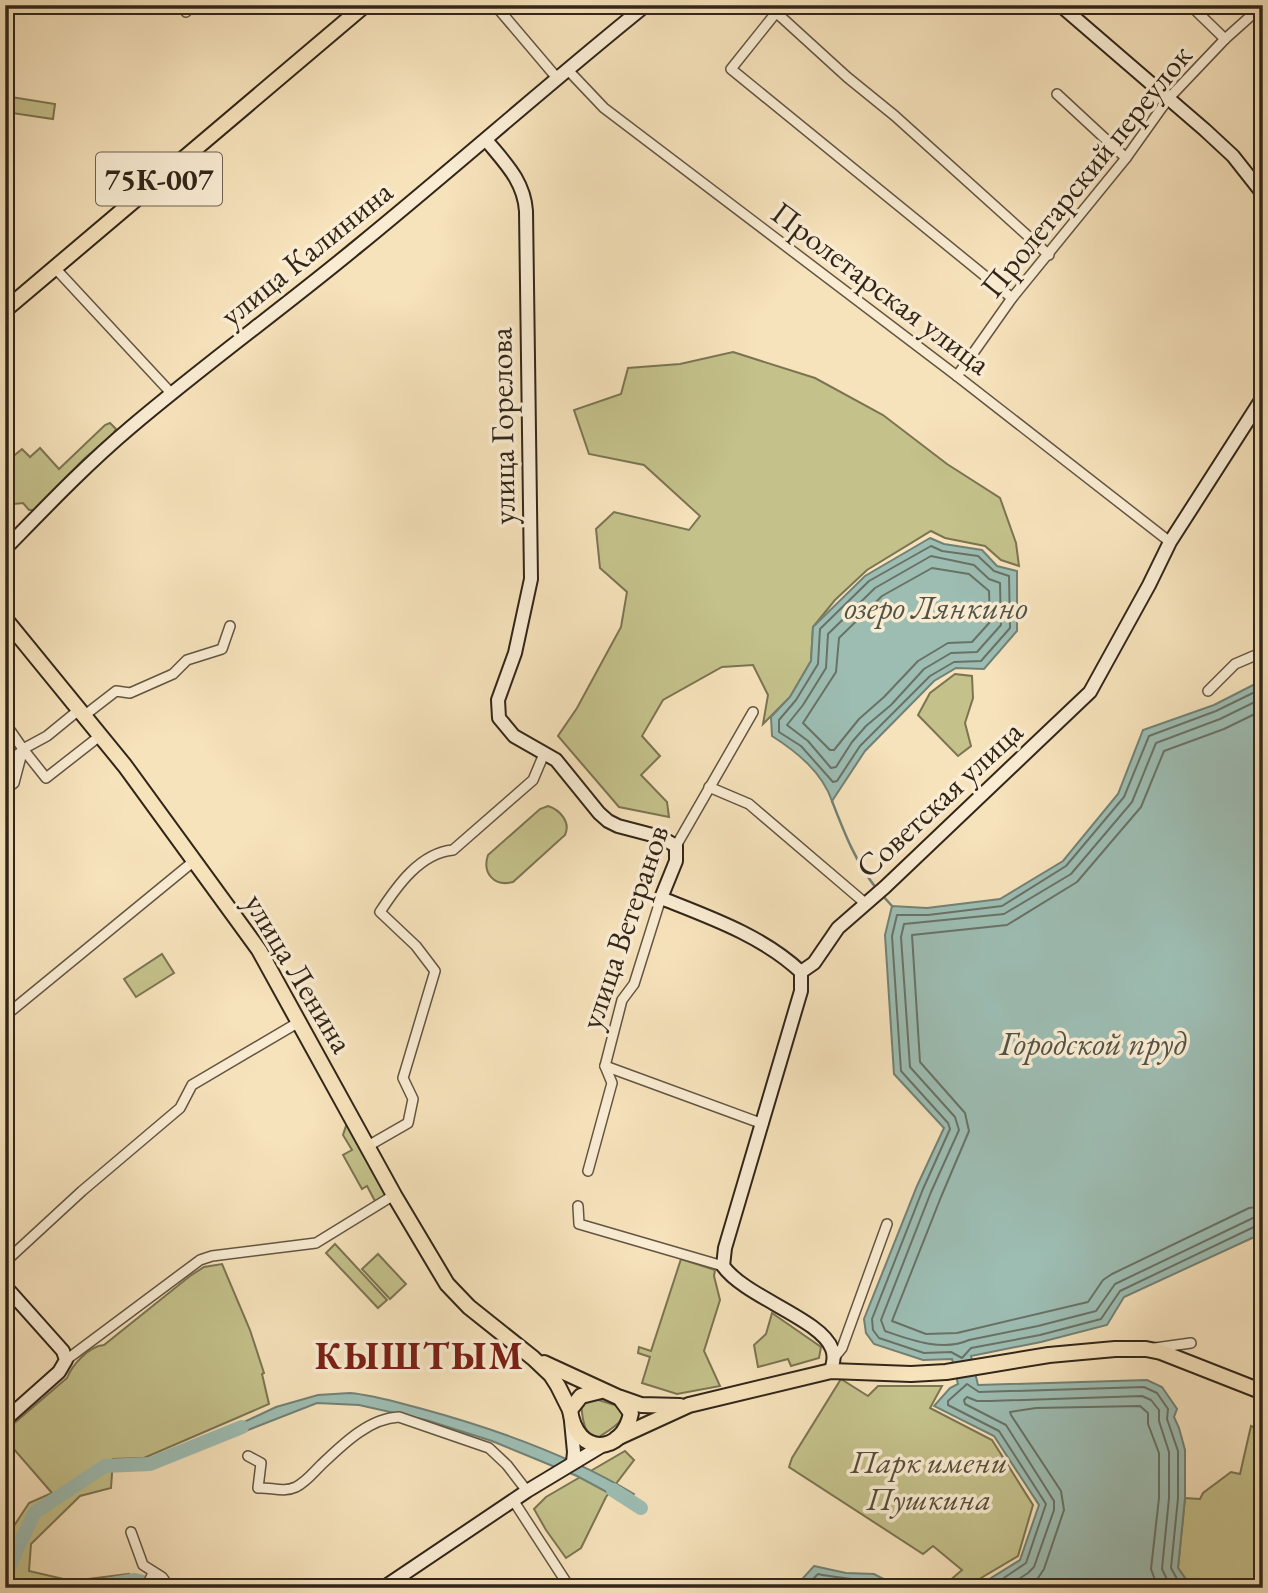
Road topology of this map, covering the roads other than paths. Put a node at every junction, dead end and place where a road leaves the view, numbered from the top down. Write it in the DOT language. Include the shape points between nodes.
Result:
graph roads {
  1 [pos="365,5"];
  2 [pos="495,5"];
  3 [pos="646,5"];
  4 [pos="768,5"];
  5 [pos="1060,5"];
  6 [pos="1190,5"];
  7 [pos="1263,5"];
  8 [pos="775,13"];
  9 [pos="1225,39"];
  10 [pos="561,74"];
  11 [pos="1057,94"];
  12 [pos="1168,99"];
  13 [pos="486,141"];
  14 [pos="1126,158"];
  15 [pos="1263,194"];
  16 [pos="1049,255"];
  17 [pos="55,268"];
  18 [pos="1013,299"];
  19 [pos="5,310"];
  20 [pos="957,376"];
  21 [pos="172,394"];
  22 [pos="1263,397"];
  23 [pos="1170,542"];
  24 [pos="5,549"];
  25 [pos="5,619"];
  26 [pos="230,626"];
  27 [pos="1263,652"];
  28 [pos="1208,691"];
  29 [pos="83,712"];
  30 [pos="752,712"];
  31 [pos="5,723"];
  32 [pos="101,735"];
  33 [pos="23,749"];
  34 [pos="544,754"];
  35 [pos="5,764"];
  36 [pos="709,787"];
  37 [pos="5,790"];
  38 [pos="676,846"];
  39 [pos="194,861"];
  40 [pos="875,895"];
  41 [pos="661,898"];
  42 [pos="801,972"];
  43 [pos="5,1016"];
  44 [pos="299,1023"];
  45 [pos="605,1066"];
  46 [pos="763,1124"];
  47 [pos="368,1146"];
  48 [pos="588,1171"];
  49 [pos="394,1195"];
  50 [pos="578,1206"];
  51 [pos="887,1224"];
  52 [pos="5,1262"];
  53 [pos="723,1266"];
  54 [pos="5,1286"];
  55 [pos="1191,1343"];
  56 [pos="1146,1349"];
  57 [pos="533,1358"];
  58 [pos="66,1360"];
  59 [pos="833,1364"];
  60 [pos="601,1391"];
  61 [pos="1263,1392"];
  62 [pos="620,1398"];
  63 [pos="689,1405"];
  64 [pos="570,1413"];
  65 [pos="5,1420"];
  66 [pos="612,1441"];
  67 [pos="248,1455"];
  68 [pos="573,1462"];
  69 [pos="527,1491"];
  70 [pos="513,1500"];
  71 [pos="131,1532"];
  72 [pos="153,1573"];
  73 [pos="146,1588"];
  74 [pos="170,1588"];
  75 [pos="383,1588"];
  76 [pos="570,1588"];
  1 -- 17 [label="main road, 75К-007"];
  2 -- 10 [label="street, Пролетарская улица"];
  3 -- 10 [label="street, улица Калинина"];
  4 -- 8 [label="street"];
  5 -- 12 [label="street"];
  6 -- 9 [label="street"];
  7 -- 9 [label="street, Пролетарский переулок"];
  8 -- 16 [label="street"];
  8 -- 18 [label="street" via="731,69"];
  9 -- 12 [label="street, Пролетарский переулок"];
  10 -- 13 [label="street, улица Калинина"];
  10 -- 20 [label="street, Пролетарская улица"];
  11 -- 14 [label="street"];
  12 -- 14 [label="street, Пролетарский переулок"];
  12 -- 15 [label="street" via="1233,156"];
  13 -- 21 [label="street, улица Калинина"];
  13 -- 34 [label="street, улица Горелова" via="518,179 526,211 531,579 515,653 498,700 499,718 514,736"];
  14 -- 16 [label="street, Пролетарский переулок"];
  16 -- 18 [label="street, Пролетарский переулок"];
  17 -- 19 [label="main road, 75К-007"];
  17 -- 21 [label="street"];
  18 -- 20 [label="street, Пролетарский переулок"];
  20 -- 23 [label="street, Пролетарская улица"];
  21 -- 24 [label="street, улица Калинина" via="97,458"];
  22 -- 23 [label="street, Советская улица"];
  23 -- 40 [label="street, Советская улица" via="1090,692"];
  25 -- 29 [label="main road, улица Ленина"];
  26 -- 29 [label="street" via="222,649 187,660 173,674 130,693 116,691"];
  27 -- 28 [label="street" via="1235,664"];
  29 -- 32 [label="main road, улица Ленина"];
  29 -- 33 [label="street"];
  30 -- 36 [label="street, улица Ветеранов"];
  31 -- 33 [label="street"];
  32 -- 33 [label="street" via="46,778"];
  32 -- 39 [label="main road, улица Ленина"];
  33 -- 35 [label="street"];
  33 -- 37 [label="street" via="14,783"];
  34 -- 38 [label="street" via="565,769 608,821 660,836"];
  34 -- 47 [label="street" via="533,780 453,850 427,858 380,912 435,971 403,1078 413,1099 408,1123"];
  36 -- 38 [label="street, улица Ветеранов"];
  36 -- 40 [label="street" via="749,804"];
  38 -- 41 [label="street, улица Ветеранов" via="676,861"];
  39 -- 43 [label="street"];
  39 -- 44 [label="main road, улица Ленина" via="259,950"];
  40 -- 42 [label="street, Советская улица" via="838,928 814,963"];
  41 -- 42 [label="street" via="725,924 786,958"];
  41 -- 45 [label="street, улица Ветеранов" via="634,984 622,1000"];
  42 -- 46 [label="street" via="801,991"];
  44 -- 47 [label="main road, улица Ленина"];
  44 -- 52 [label="street" via="192,1085 180,1108"];
  45 -- 46 [label="street"];
  45 -- 48 [label="street, улица Ветеранов" via="612,1083"];
  46 -- 53 [label="street"];
  47 -- 49 [label="main road, улица Ленина"];
  49 -- 57 [label="main road, улица Ленина" via="447,1284"];
  49 -- 58 [label="street" via="316,1243 200,1260"];
  50 -- 53 [label="street" via="579,1224"];
  51 -- 59 [label="street"];
  53 -- 59 [label="street" via="742,1284 816,1329 829,1343"];
  54 -- 58 [label="street"];
  55 -- 56 [label="street"];
  56 -- 59 [label="main road" via="1101,1350 946,1373 911,1374"];
  56 -- 61 [label="main road"];
  57 -- 60 [label="main road"];
  57 -- 64 [label="main road" via="558,1386"];
  58 -- 65 [label="street" via="59,1372"];
  59 -- 63 [label="main road"];
  60 -- 62 [label="main road"];
  60 -- 64 [label="main road" via="580,1396"];
  62 -- 63 [label="main road" via="641,1405"];
  62 -- 66 [label="main road" via="631,1413 626,1429"];
  63 -- 66 [label="main road"];
  64 -- 66 [label="main road" via="587,1443"];
  64 -- 68 [label="street"];
  66 -- 68 [label="street"];
  67 -- 69 [label="street" via="261,1463 258,1488 282,1491 306,1480 363,1430 386,1417 399,1417 489,1448"];
  68 -- 69 [label="street"];
  69 -- 70 [label="street"];
  70 -- 75 [label="street"];
  70 -- 76 [label="street"];
  71 -- 72 [label="street" via="143,1564"];
  72 -- 73 [label="street"];
  72 -- 74 [label="street"];
}
